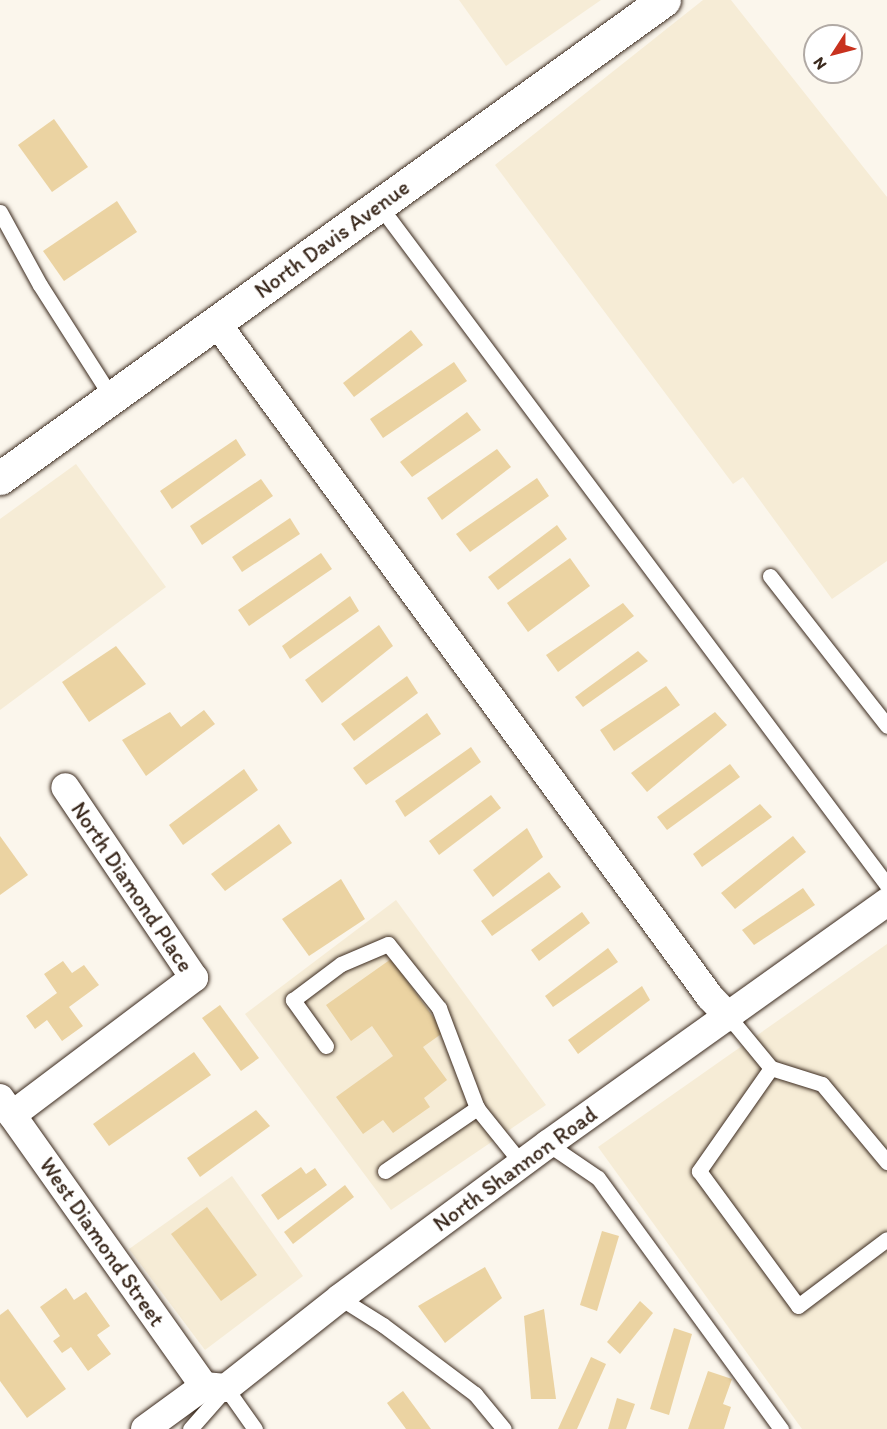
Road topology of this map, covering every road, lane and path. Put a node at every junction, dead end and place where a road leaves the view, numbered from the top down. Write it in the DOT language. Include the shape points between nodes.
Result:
graph roads {
  1 [pos="664,0"];
  2 [pos="379,205"];
  3 [pos="0,212"];
  4 [pos="216,322"];
  5 [pos="112,398"];
  6 [pos="0,478"];
  7 [pos="770,576"];
  8 [pos="887,726"];
  9 [pos="65,787"];
  10 [pos="887,885"];
  11 [pos="887,902"];
  12 [pos="729,1017"];
  13 [pos="326,1046"];
  14 [pos="771,1068"];
  15 [pos="6,1106"];
  16 [pos="477,1108"];
  17 [pos="548,1144"];
  18 [pos="887,1162"];
  19 [pos="522,1164"];
  20 [pos="385,1171"];
  21 [pos="887,1239"];
  22 [pos="339,1298"];
  23 [pos="215,1387"];
  24 [pos="145,1429"];
  25 [pos="190,1429"];
  26 [pos="255,1429"];
  27 [pos="504,1429"];
  28 [pos="781,1429"];
  1 -- 2 [label="street, North Davis Avenue"];
  2 -- 4 [label="street, North Davis Avenue"];
  2 -- 10 [label="lane"];
  3 -- 5 [label="lane" via="40,285"];
  4 -- 5 [label="street, North Davis Avenue"];
  4 -- 12 [label="street" via="710,997"];
  5 -- 6 [label="street, North Davis Avenue"];
  7 -- 8 [label="lane"];
  9 -- 15 [label="street, North Diamond Place" via="194,978"];
  11 -- 12 [label="street, North Shannon Road"];
  12 -- 14 [label="lane"];
  12 -- 17 [label="street, North Shannon Road"];
  13 -- 16 [label="lane" via="293,1000 341,964 388,944 439,1008"];
  14 -- 18 [label="lane" via="822,1084"];
  14 -- 21 [label="lane" via="699,1171 798,1306"];
  15 -- 23 [label="street, West Diamond Street"];
  16 -- 19 [label="lane"];
  16 -- 20 [label="lane"];
  17 -- 19 [label="street, North Shannon Road"];
  17 -- 28 [label="lane" via="598,1178"];
  19 -- 22 [label="street, North Shannon Road"];
  22 -- 23 [label="street, North Shannon Road"];
  22 -- 27 [label="lane" via="475,1394"];
  23 -- 24 [label="street, North Shannon Road"];
  23 -- 25 [label="lane"];
  23 -- 26 [label="lane"];
}
